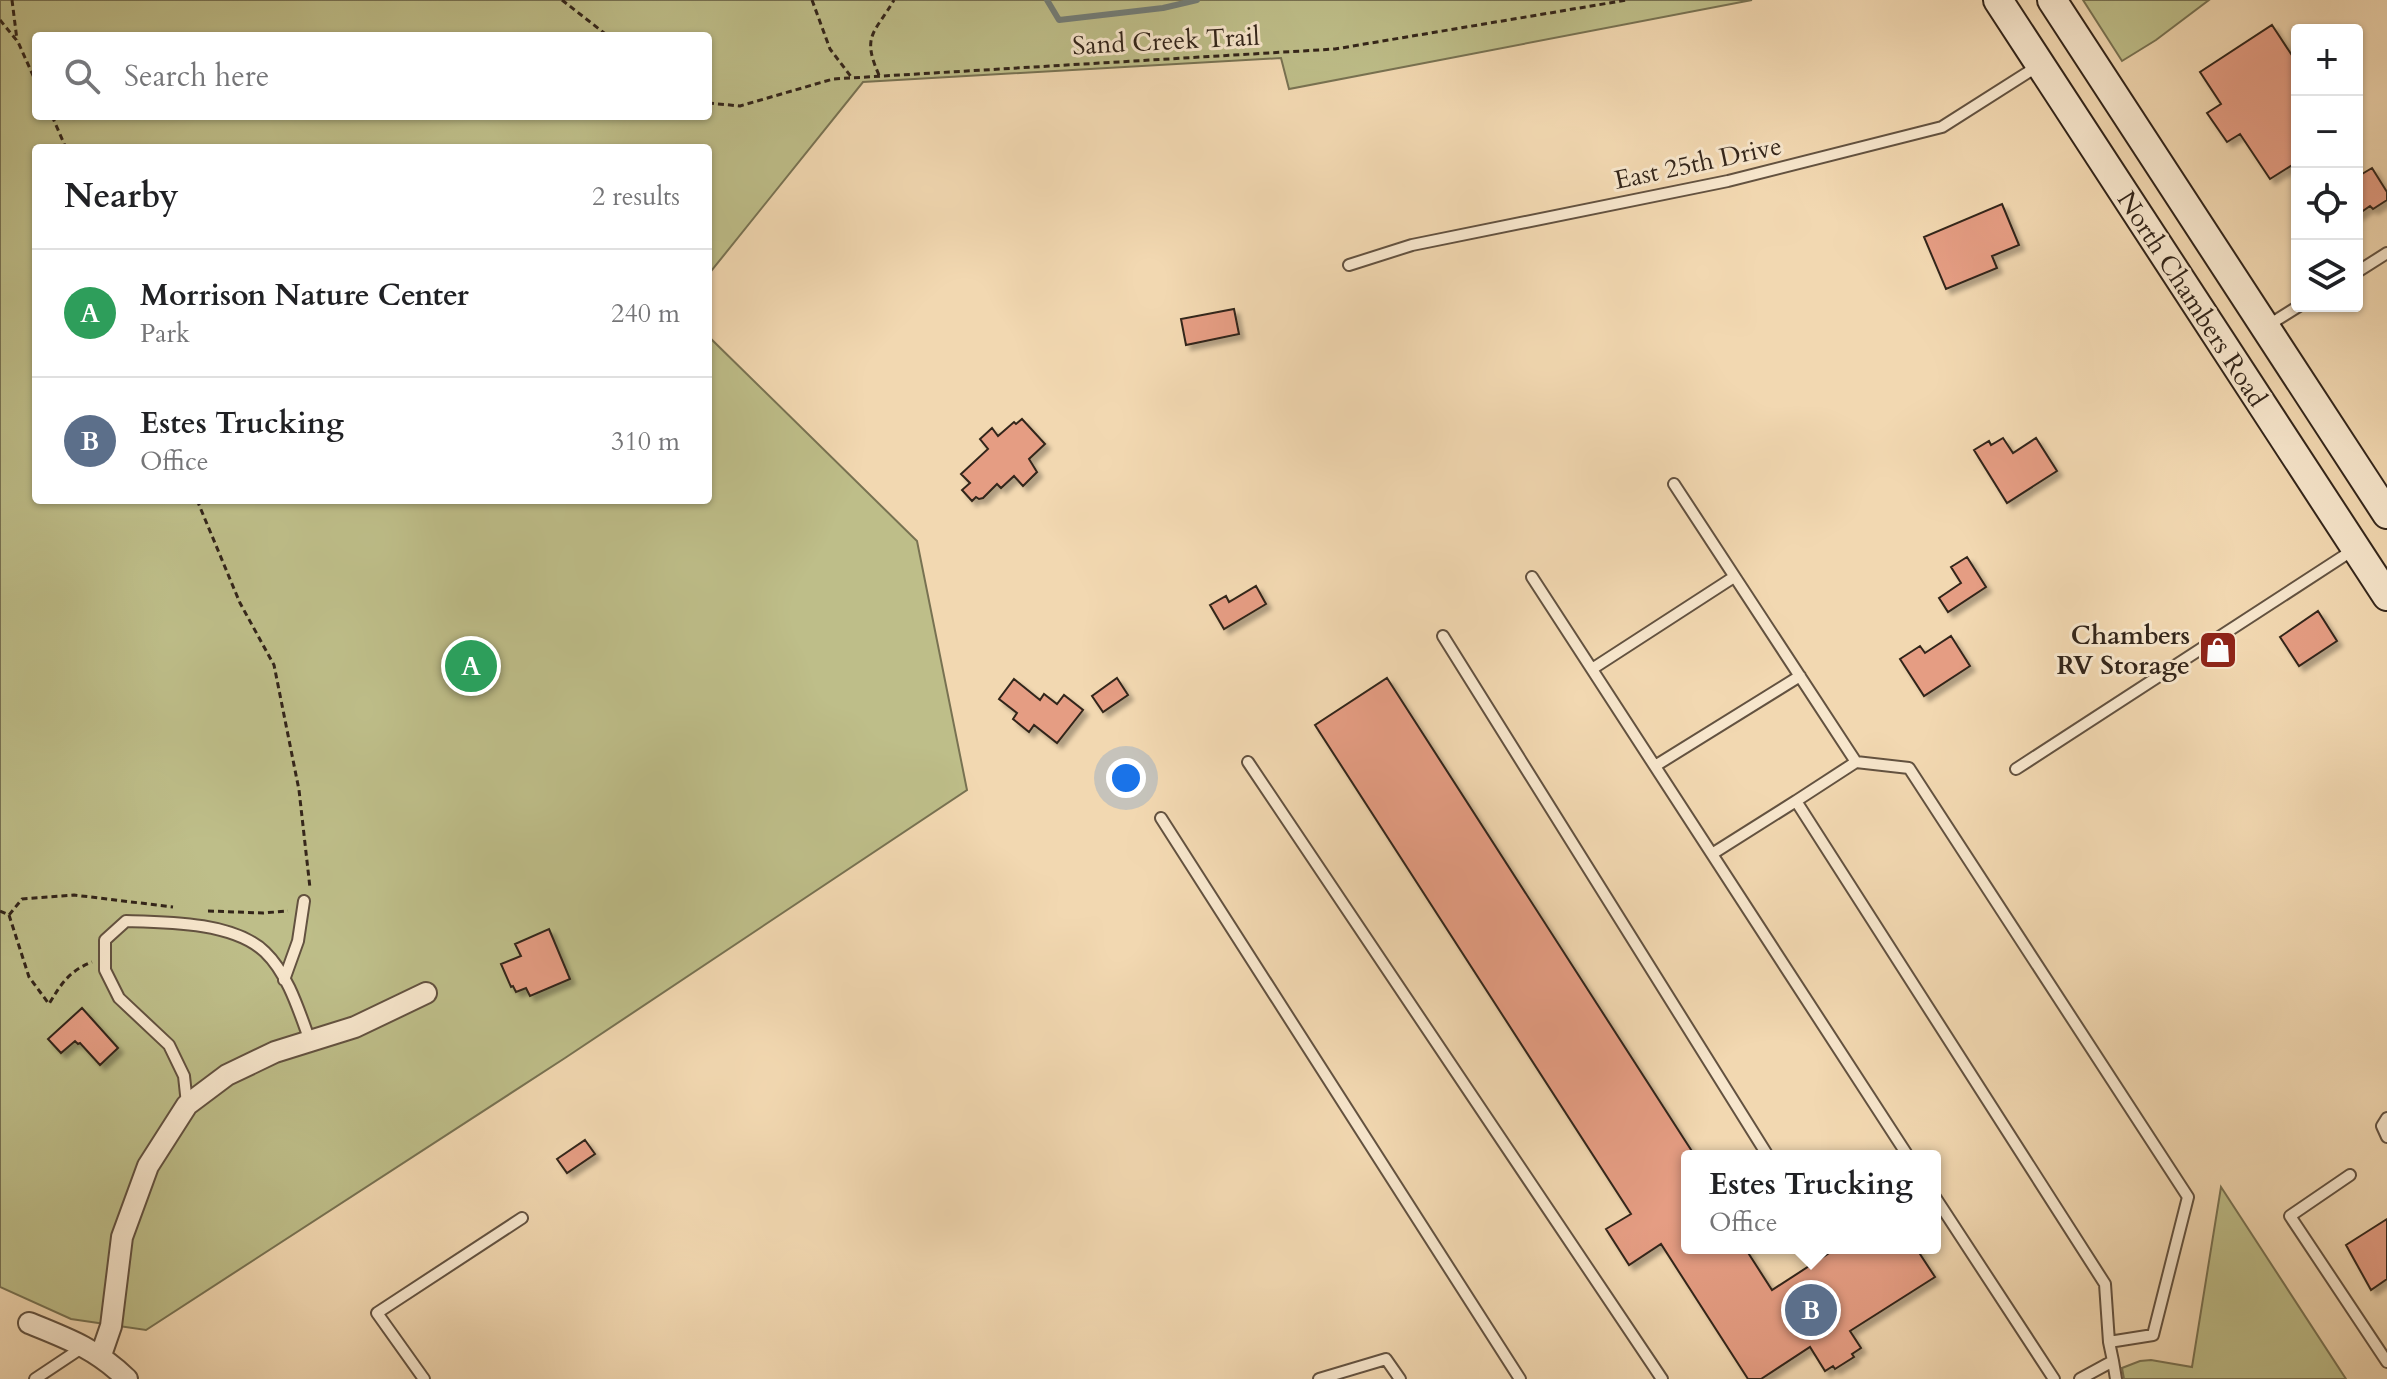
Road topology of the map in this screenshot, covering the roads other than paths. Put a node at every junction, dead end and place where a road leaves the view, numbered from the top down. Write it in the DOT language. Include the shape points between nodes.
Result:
graph roads {
  1 [pos="1998,0"];
  2 [pos="2052,0"];
  3 [pos="2078,40"];
  4 [pos="2040,65"];
  5 [pos="2387,253"];
  6 [pos="1349,265"];
  7 [pos="2363,268"];
  8 [pos="2291,311"];
  9 [pos="2265,327"];
  10 [pos="1674,484"];
  11 [pos="2387,514"];
  12 [pos="2355,549"];
  13 [pos="1532,577"];
  14 [pos="1734,577"];
  15 [pos="2387,596"];
  16 [pos="1443,636"];
  17 [pos="1592,669"];
  18 [pos="1800,676"];
  19 [pos="1248,762"];
  20 [pos="1856,762"];
  21 [pos="1655,766"];
  22 [pos="2016,769"];
  23 [pos="1796,801"];
  24 [pos="1161,818"];
  25 [pos="1712,854"];
  26 [pos="304,901"];
  27 [pos="284,980"];
  28 [pos="426,993"];
  29 [pos="310,1041"];
  30 [pos="187,1105"];
  31 [pos="2387,1118"];
  32 [pos="2387,1137"];
  33 [pos="1764,1150"];
  34 [pos="1904,1150"];
  35 [pos="2350,1175"];
  36 [pos="1941,1206"];
  37 [pos="522,1218"];
  38 [pos="29,1323"];
  39 [pos="2109,1342"];
  40 [pos="93,1350"];
  41 [pos="2113,1361"];
  42 [pos="2387,1362"];
  43 [pos="35,1379"];
  44 [pos="127,1379"];
  45 [pos="424,1379"];
  46 [pos="1319,1379"];
  47 [pos="1400,1379"];
  48 [pos="1520,1379"];
  49 [pos="1662,1379"];
  50 [pos="2054,1379"];
  51 [pos="2080,1379"];
  52 [pos="2116,1379"];
  1 -- 4 [label="main road, North Chambers Road"];
  2 -- 3 [label="main road, North Chambers Road"];
  3 -- 4 [label="main road"];
  3 -- 9 [label="main road, North Chambers Road"];
  4 -- 6 [label="lane, East 25th Drive" via="1942,127 1728,181 1412,245"];
  4 -- 12 [label="main road, North Chambers Road"];
  5 -- 7 [label="lane"];
  8 -- 9 [label="lane"];
  9 -- 11 [label="main road, North Chambers Road"];
  10 -- 14 [label="lane"];
  12 -- 15 [label="main road, North Chambers Road"];
  12 -- 22 [label="lane"];
  13 -- 17 [label="lane"];
  14 -- 17 [label="lane"];
  14 -- 18 [label="lane"];
  16 -- 33 [label="lane"];
  17 -- 21 [label="lane"];
  18 -- 20 [label="lane"];
  18 -- 21 [label="lane"];
  19 -- 49 [label="lane"];
  20 -- 23 [label="lane"];
  20 -- 39 [label="lane" via="1909,768 2188,1197 2153,1335"];
  21 -- 25 [label="lane"];
  23 -- 25 [label="lane"];
  23 -- 39 [label="lane" via="2105,1284"];
  24 -- 48 [label="lane"];
  25 -- 34 [label="lane"];
  26 -- 27 [label="lane" via="298,941"];
  27 -- 29 [label="lane"];
  27 -- 30 [label="lane" via="265,951 229,931 126,921 105,940 105,970 119,998 169,1045 184,1076"];
  28 -- 29 [label="street" via="355,1027"];
  29 -- 30 [label="street" via="227,1075"];
  30 -- 40 [label="street" via="148,1166 122,1237 111,1326"];
  31 -- 32 [label="lane" via="2382,1126"];
  35 -- 42 [label="lane" via="2290,1216"];
  36 -- 50 [label="lane"];
  37 -- 45 [label="lane" via="377,1313"];
  38 -- 40 [label="street"];
  39 -- 41 [label="lane"];
  40 -- 43 [label="lane"];
  40 -- 44 [label="street"];
  41 -- 51 [label="lane"];
  41 -- 52 [label="lane"];
  46 -- 47 [label="lane" via="1386,1359"];
}
